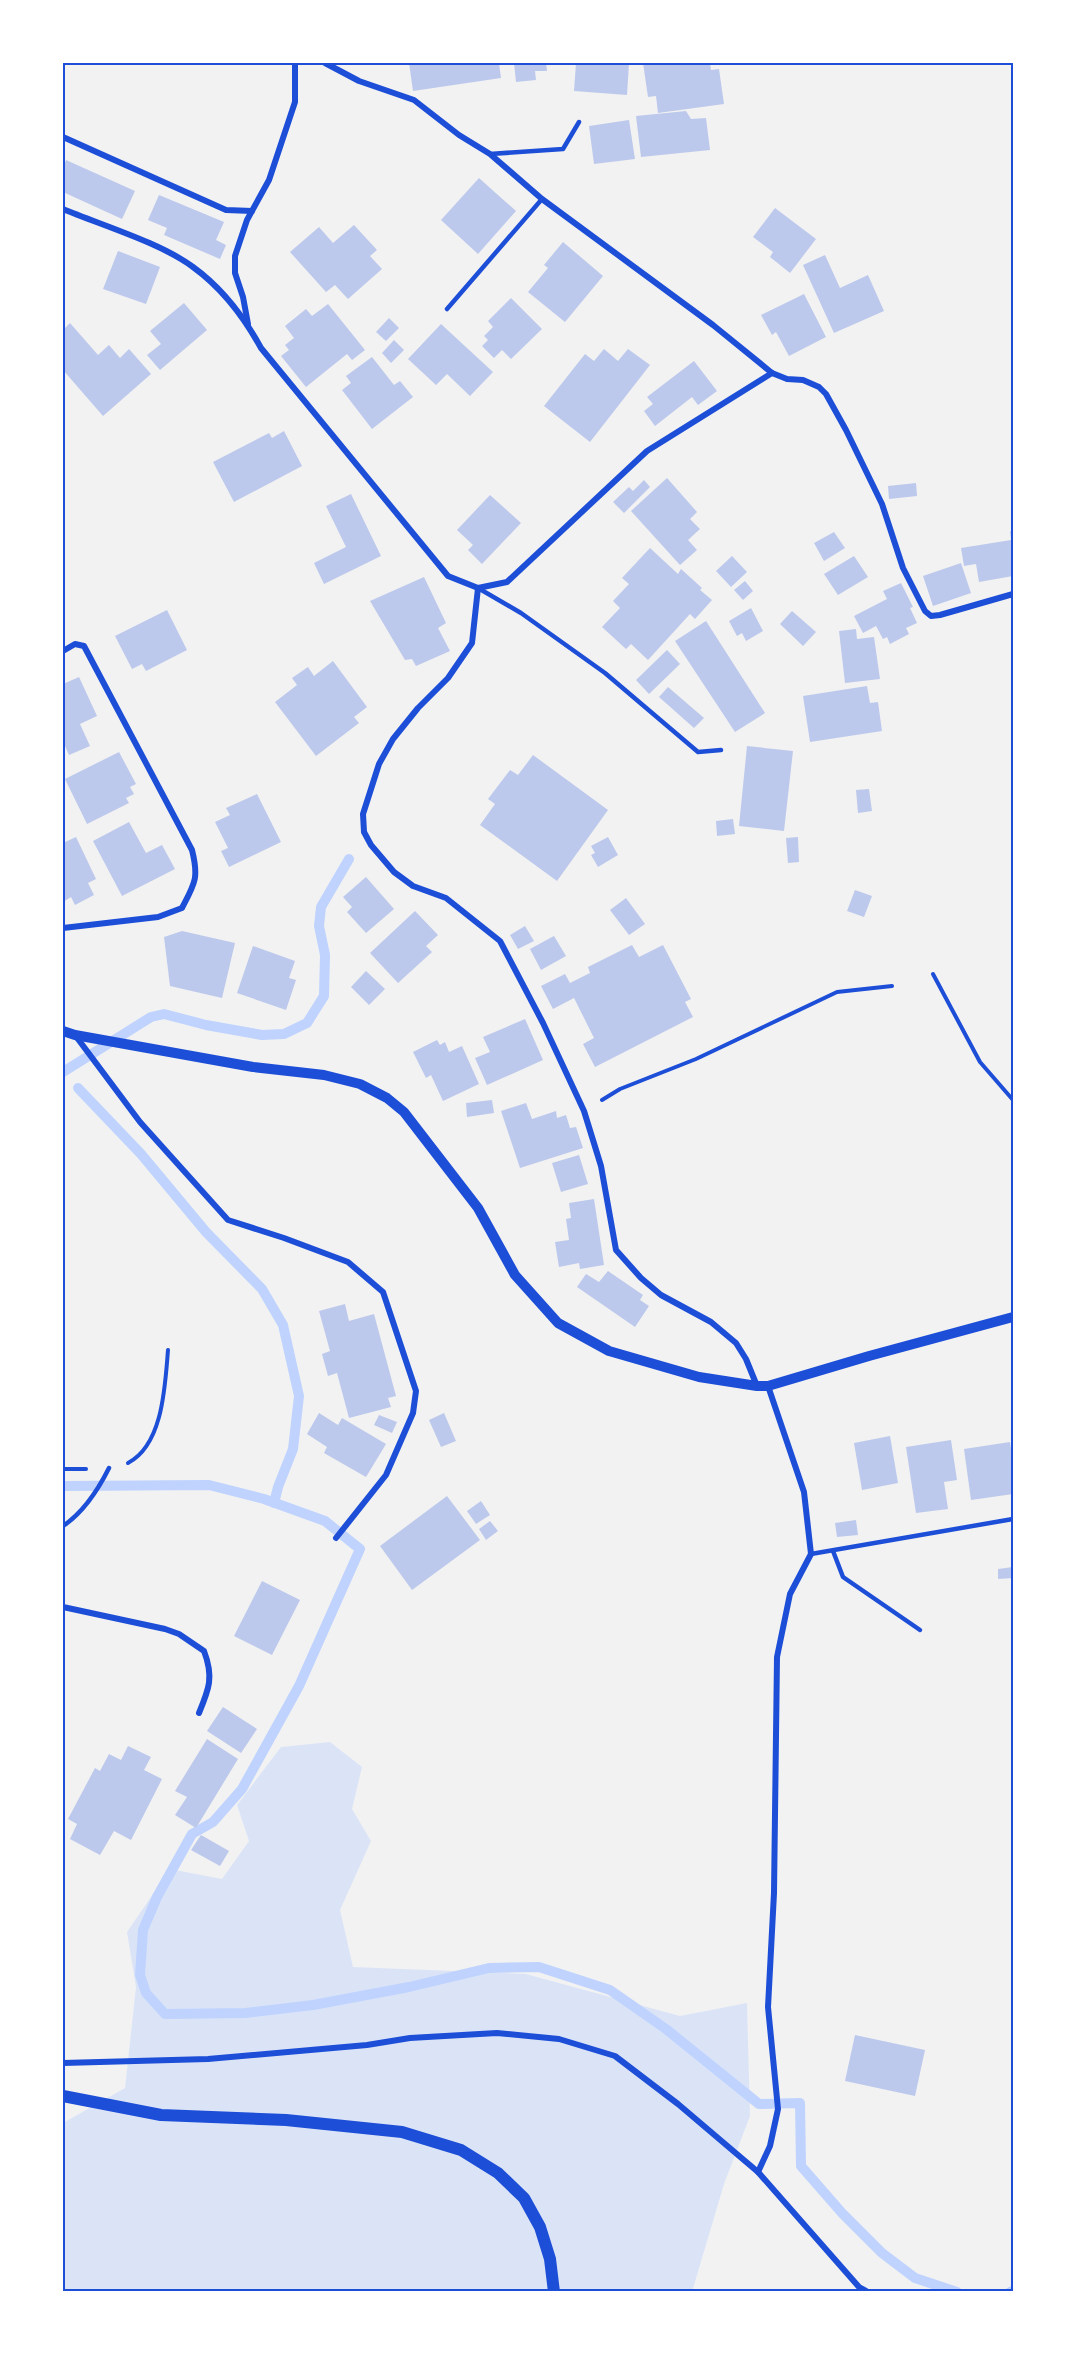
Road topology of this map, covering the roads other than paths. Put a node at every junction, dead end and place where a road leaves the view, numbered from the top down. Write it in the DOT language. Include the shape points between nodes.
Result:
graph roads {
  1 [pos="295,63"];
  2 [pos="326,63"];
  3 [pos="579,122"];
  4 [pos="63,137"];
  5 [pos="490,154"];
  6 [pos="542,200"];
  7 [pos="63,209"];
  8 [pos="252,211"];
  9 [pos="447,309"];
  10 [pos="248,324"];
  11 [pos="771,373"];
  12 [pos="478,588"];
  13 [pos="1013,594"];
  14 [pos="63,651"];
  15 [pos="721,750"];
  16 [pos="63,928"];
  17 [pos="63,1031"];
  18 [pos="75,1035"];
  19 [pos="1013,1317"];
  20 [pos="762,1386"];
  21 [pos="109,1468"];
  22 [pos="1013,1520"];
  23 [pos="63,1526"];
  24 [pos="336,1538"];
  25 [pos="833,1551"];
  26 [pos="811,1554"];
  27 [pos="63,1607"];
  28 [pos="920,1630"];
  29 [pos="199,1713"];
  30 [pos="63,2062"];
  31 [pos="63,2096"];
  32 [pos="758,2172"];
  33 [pos="554,2292"];
  34 [pos="867,2292"];
  1 -- 8 [label="street" via="295,102 269,180"];
  2 -- 5 [label="street" via="359,81 414,100"];
  3 -- 5 [label="lane" via="563,149"];
  4 -- 8 [label="street" via="226,210"];
  5 -- 6 [label="street"];
  6 -- 9 [label="lane"];
  6 -- 11 [label="street" via="713,325"];
  7 -- 10 [label="street" via="192,266 216,286"];
  8 -- 10 [label="street" via="235,265"];
  10 -- 12 [label="street" via="261,348 448,576"];
  11 -- 12 [label="street" via="647,451 507,582"];
  11 -- 13 [label="street" via="803,380 826,394 882,504 903,568 925,611 931,616 940,615"];
  12 -- 15 [label="lane" via="521,613 605,673 698,752"];
  12 -- 20 [label="street" via="472,643 448,678 393,739 379,764 363,814 364,832 394,872 413,886 446,898 500,941 584,1111 601,1166 616,1250 661,1295 711,1322 736,1344"];
  14 -- 16 [label="street" via="75,644 84,646 192,850 197,869 182,908 158,917"];
  17 -- 18 [label="street"];
  18 -- 20 [label="street" via="360,1084 404,1112 478,1208 515,1275 558,1323 609,1351 699,1377"];
  18 -- 24 [label="street" via="140,1122 228,1220 348,1262 383,1292 416,1391 413,1413 386,1475"];
  19 -- 20 [label="street"];
  20 -- 26 [label="street" via="804,1492"];
  21 -- 23 [label="lane" via="94,1495"];
  22 -- 25 [label="lane"];
  25 -- 26 [label="lane"];
  25 -- 28 [label="lane" via="843,1577"];
  26 -- 32 [label="street" via="790,1594 777,1657 774,1893 768,2007 778,2109 770,2146"];
  27 -- 29 [label="street" via="165,1629 204,1651 211,1676"];
  30 -- 32 [label="street" via="208,2059 497,2033 559,2039 615,2056"];
  31 -- 33 [label="main road" via="161,2115 286,2120 402,2132 461,2150 498,2173 524,2198 540,2227 550,2259"];
  32 -- 34 [label="street"];
}
